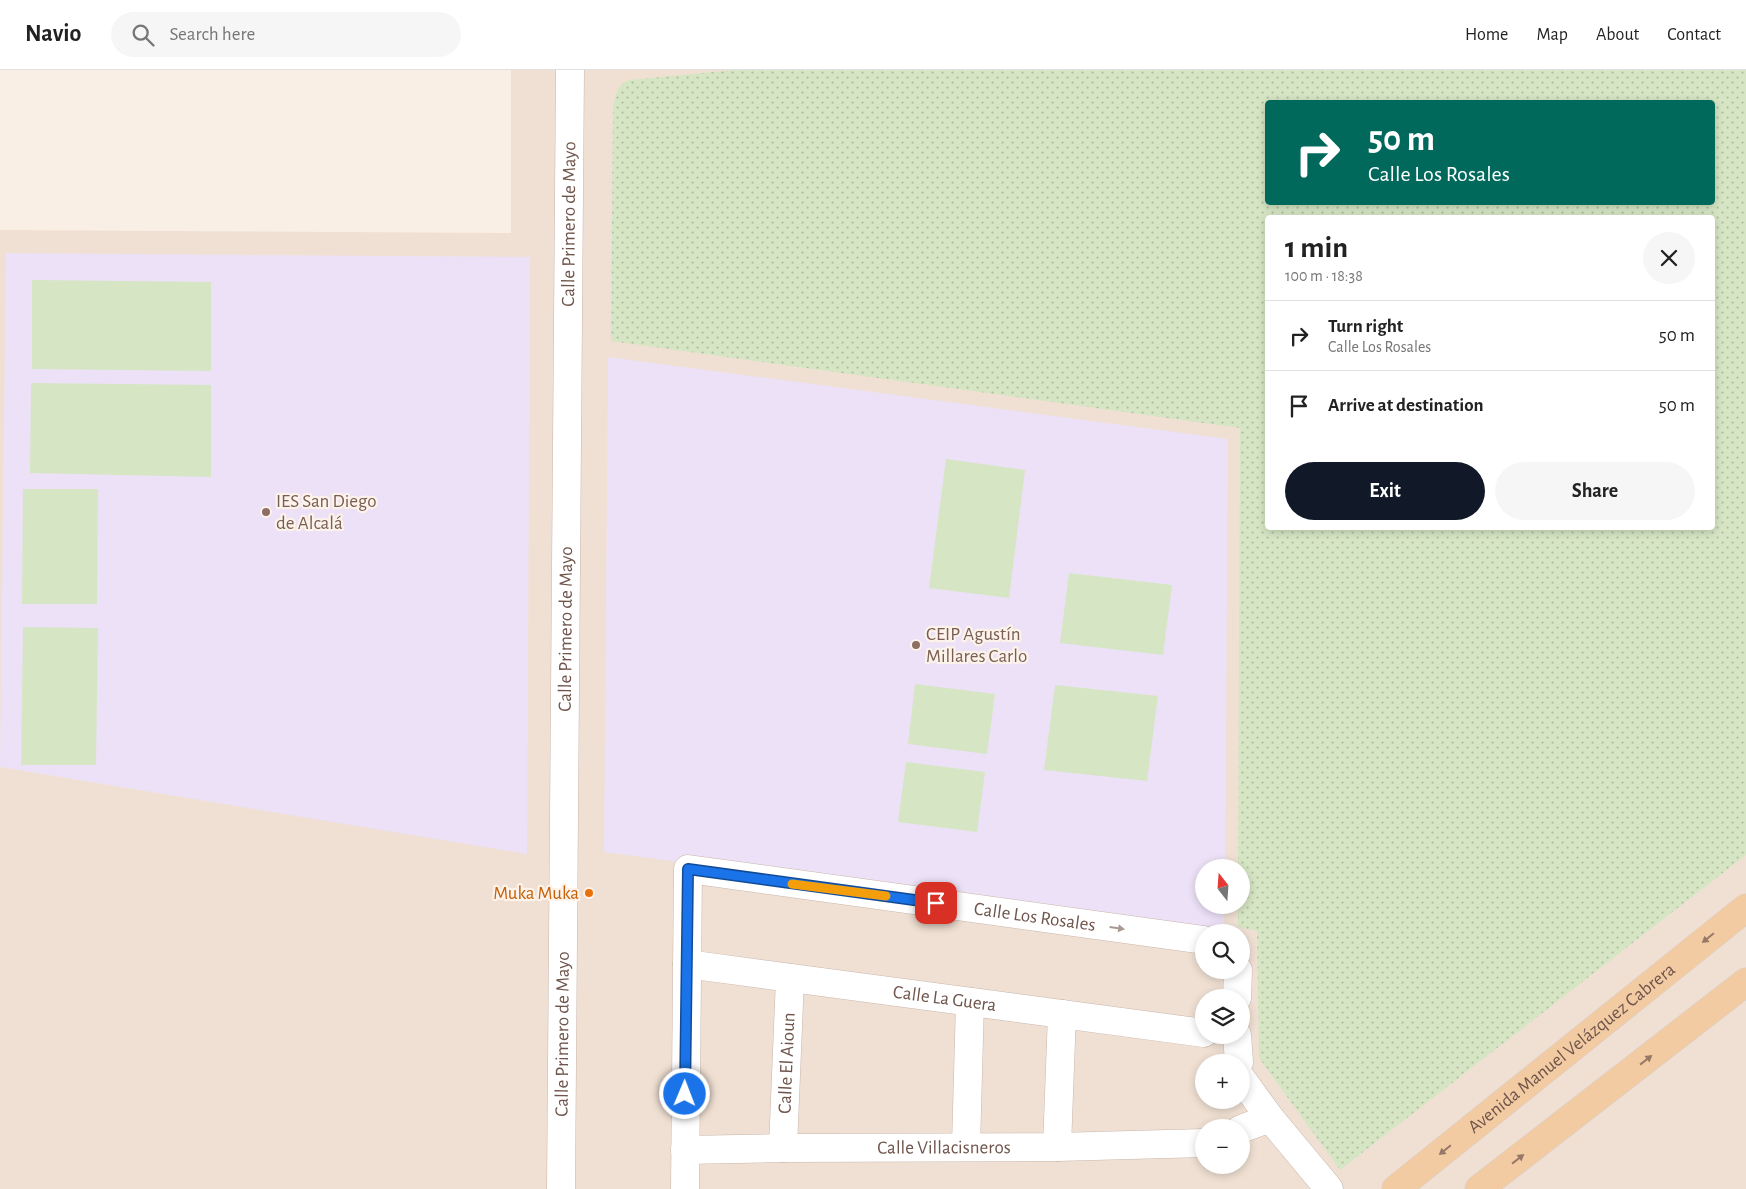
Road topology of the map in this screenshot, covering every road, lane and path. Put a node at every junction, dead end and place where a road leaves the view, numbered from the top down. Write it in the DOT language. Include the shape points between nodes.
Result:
graph roads {
  1 [pos="570,70"];
  2 [pos="1746,908"];
  3 [pos="1195,939"];
  4 [pos="687,964"];
  5 [pos="790,978"];
  6 [pos="1746,982"];
  7 [pos="970,1002"];
  8 [pos="1062,1014"];
  9 [pos="1195,1032"];
  10 [pos="1250,1090"];
  11 [pos="1270,1118"];
  12 [pos="1250,1126"];
  13 [pos="1195,1143"];
  14 [pos="966,1146"];
  15 [pos="1058,1147"];
  16 [pos="783,1148"];
  17 [pos="685,1150"];
  18 [pos="561,1189"];
  19 [pos="684,1189"];
  20 [pos="1329,1189"];
  21 [pos="1396,1189"];
  22 [pos="1479,1189"];
  1 -- 18 [label="street, Calle Primero de Mayo"];
  2 -- 21 [label="main road, Avenida Manuel Velázquez Cabrera, one-way"];
  4 -- 3 [label="street, Calle Los Rosales, one-way" via="688,869"];
  4 -- 5 [label="street, Calle La Guera"];
  4 -- 17 [label="street"];
  5 -- 7 [label="street, Calle La Guera"];
  5 -- 16 [label="street, Calle El Aioun"];
  22 -- 6 [label="main road, one-way"];
  7 -- 8 [label="street, Calle La Guera"];
  7 -- 14 [label="street"];
  8 -- 9 [label="street, Calle La Guera"];
  8 -- 15 [label="street"];
  10 -- 11 [label="street"];
  11 -- 12 [label="street"];
  11 -- 20 [label="street"];
  13 -- 15 [label="street, Calle Villacisneros"];
  14 -- 15 [label="street, Calle Villacisneros"];
  14 -- 16 [label="street, Calle Villacisneros"];
  16 -- 17 [label="street, Calle Villacisneros"];
  17 -- 19 [label="street"];
}
